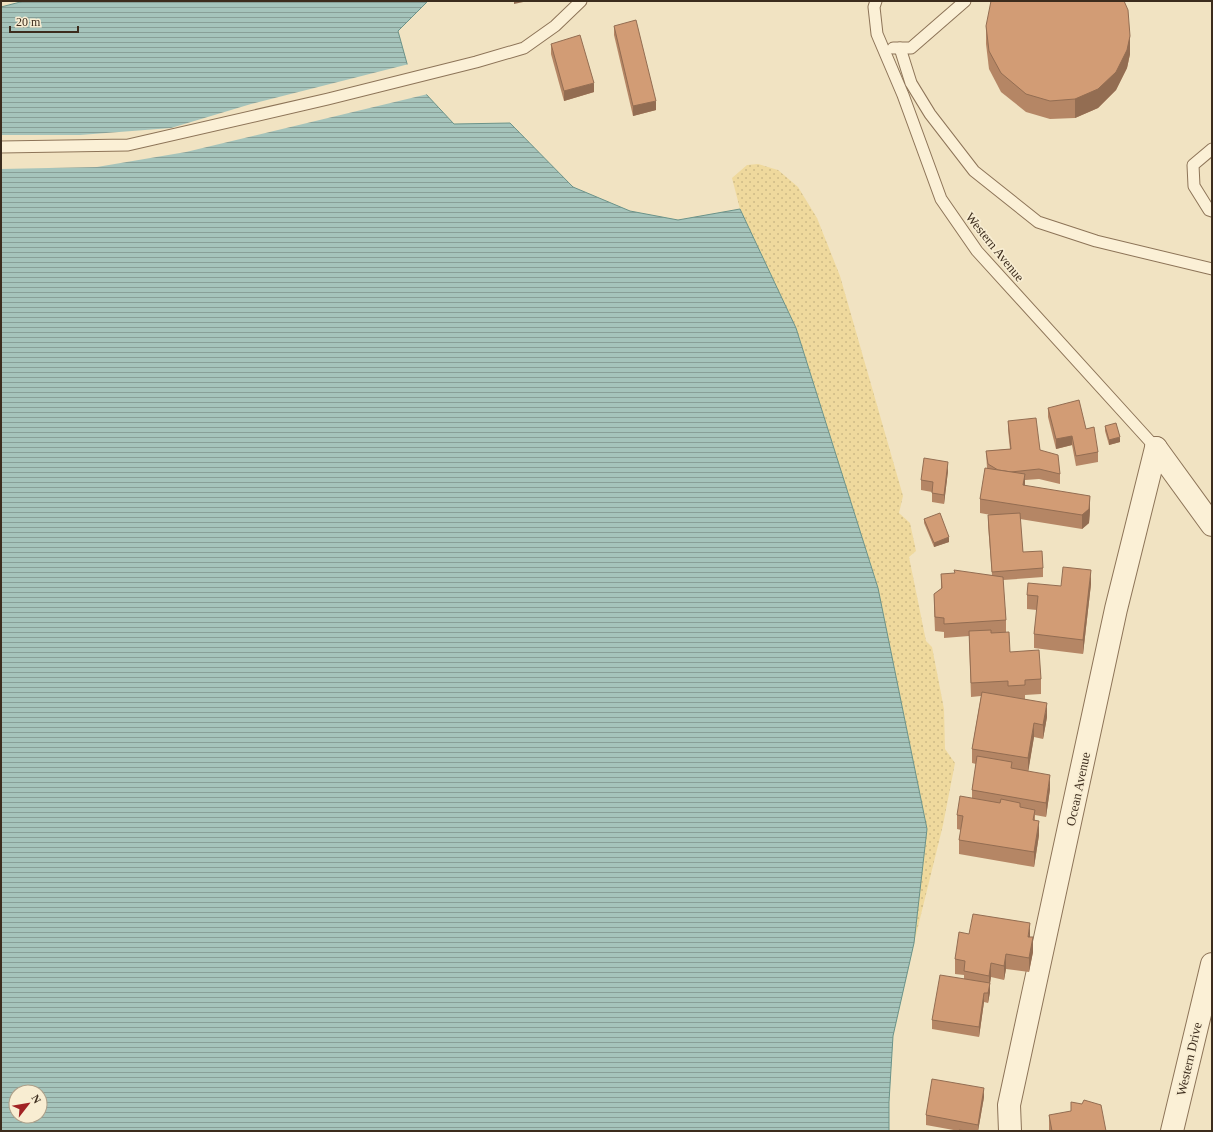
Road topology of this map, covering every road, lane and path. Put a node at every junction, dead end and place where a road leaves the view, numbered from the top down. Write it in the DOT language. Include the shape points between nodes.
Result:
graph roads {
  1 [pos="581,1"];
  2 [pos="876,1"];
  3 [pos="965,1"];
  4 [pos="900,48"];
  5 [pos="883,49"];
  6 [pos="1,147"];
  7 [pos="1212,148"];
  8 [pos="1212,211"];
  9 [pos="1212,269"];
  10 [pos="1156,448"];
  11 [pos="1212,524"];
  12 [pos="1212,964"];
  13 [pos="1010,1131"];
  14 [pos="1172,1131"];
  1 -- 6 [label="lane" via="555,26 524,48 468,64 128,145"];
  2 -- 5 [label="lane, Western Avenue" via="874,7 877,34"];
  3 -- 4 [label="lane" via="911,48"];
  4 -- 5 [label="lane"];
  4 -- 9 [label="lane" via="911,83 930,114 974,171 1038,222 1096,241"];
  5 -- 10 [label="lane, Western Avenue" via="903,94 941,199 977,251"];
  7 -- 8 [label="lane" via="1193,165 1194,186"];
  10 -- 11 [label="street"];
  10 -- 13 [label="street, Ocean Avenue" via="1116,610 1012,1089 1009,1105"];
  12 -- 14 [label="street, Western Drive"];
}
